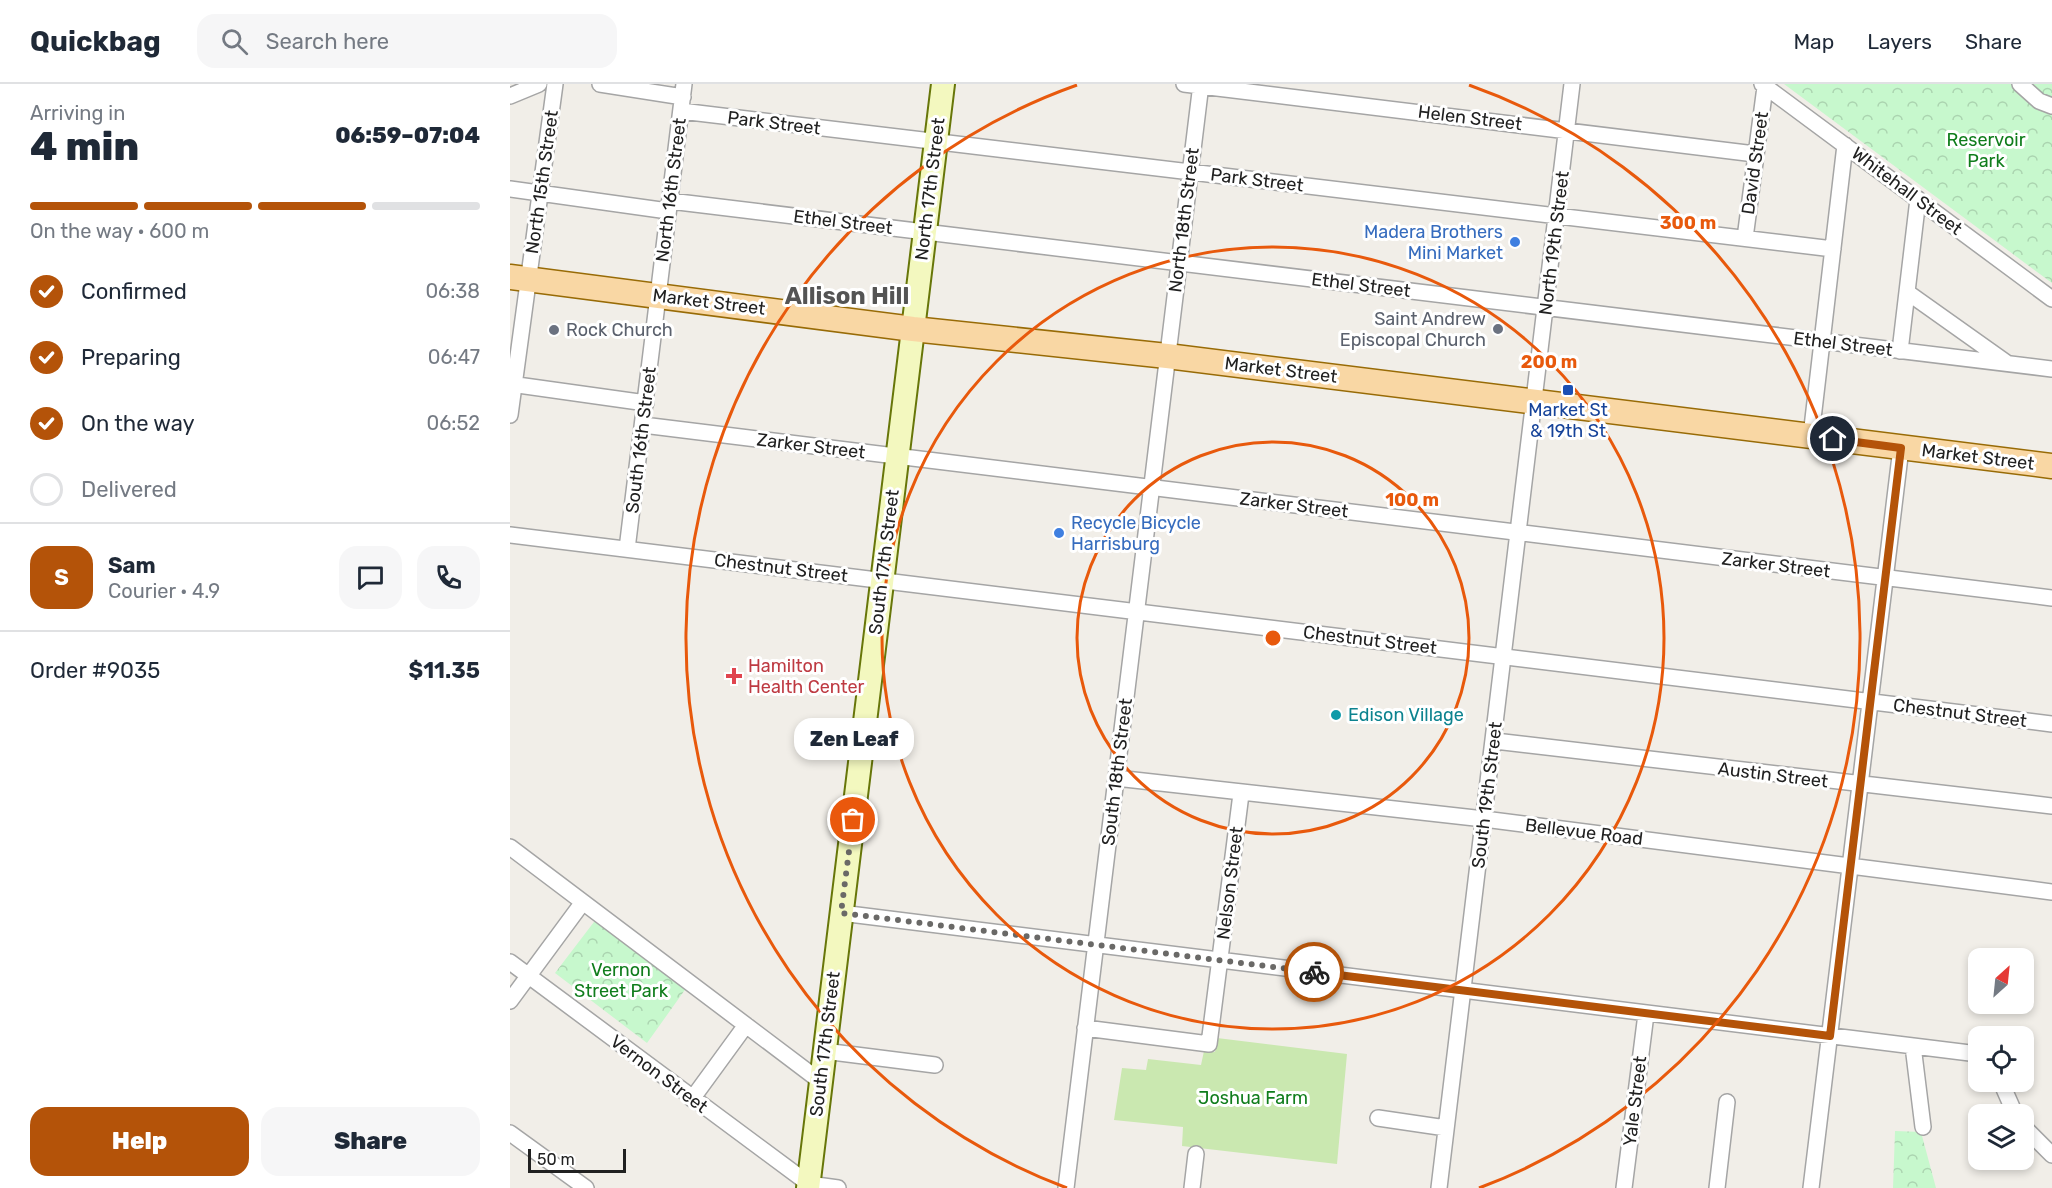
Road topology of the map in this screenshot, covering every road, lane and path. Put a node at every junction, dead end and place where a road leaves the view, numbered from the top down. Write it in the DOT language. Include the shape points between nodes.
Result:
graph roads {
  1 [pos="539,84"];
  2 [pos="555,84"];
  3 [pos="600,84"];
  4 [pos="943,84"];
  5 [pos="1184,84"];
  6 [pos="1572,84"];
  7 [pos="2020,84"];
  8 [pos="1201,85"];
  9 [pos="1764,85"];
  10 [pos="510,96"];
  11 [pos="683,97"];
  12 [pos="2052,106"];
  13 [pos="1567,130"];
  14 [pos="936,142"];
  15 [pos="1845,145"];
  16 [pos="1755,154"];
  17 [pos="1190,172"];
  18 [pos="510,189"];
  19 [pos="539,194"];
  20 [pos="1918,199"];
  21 [pos="669,206"];
  22 [pos="1557,216"];
  23 [pos="925,232"];
  24 [pos="1745,238"];
  25 [pos="1833,249"];
  26 [pos="1179,263"];
  27 [pos="519,279"];
  28 [pos="1906,292"];
  29 [pos="658,295"];
  30 [pos="2052,299"];
  31 [pos="1546,308"];
  32 [pos="913,329"];
  33 [pos="1822,341"];
  34 [pos="1900,351"];
  35 [pos="1167,356"];
  36 [pos="2009,364"];
  37 [pos="2052,369"];
  38 [pos="513,384"];
  39 [pos="1535,402"];
  40 [pos="646,403"];
  41 [pos="510,415"];
  42 [pos="643,425"];
  43 [pos="1811,436"];
  44 [pos="1901,448"];
  45 [pos="896,457"];
  46 [pos="2052,466"];
  47 [pos="1151,488"];
  48 [pos="1519,533"];
  49 [pos="510,535"];
  50 [pos="627,549"];
  51 [pos="1885,578"];
  52 [pos="881,580"];
  53 [pos="2052,598"];
  54 [pos="1136,612"];
  55 [pos="1504,657"];
  56 [pos="1870,702"];
  57 [pos="2052,724"];
  58 [pos="1495,741"];
  59 [pos="1116,778"];
  60 [pos="1860,785"];
  61 [pos="1241,794"];
  62 [pos="2052,807"];
  63 [pos="1484,819"];
  64 [pos="510,848"];
  65 [pos="1850,866"];
  66 [pos="2052,892"];
  67 [pos="583,902"];
  68 [pos="841,913"];
  69 [pos="1096,945"];
  70 [pos="1220,960"];
  71 [pos="510,962"];
  72 [pos="529,976"];
  73 [pos="1463,990"];
  74 [pos="510,1001"];
  75 [pos="1646,1014"];
  76 [pos="746,1025"];
  77 [pos="1085,1028"];
  78 [pos="1830,1036"];
  79 [pos="1913,1046"];
  80 [pos="824,1051"];
  81 [pos="1968,1053"];
  82 [pos="935,1065"];
  83 [pos="820,1081"];
  84 [pos="692,1098"];
  85 [pos="1727,1102"];
  86 [pos="1378,1118"];
  87 [pos="1923,1127"];
  88 [pos="1446,1128"];
  89 [pos="510,1133"];
  90 [pos="2034,1137"];
  91 [pos="1196,1154"];
  92 [pos="2052,1155"];
  93 [pos="809,1186"];
  94 [pos="586,1188"];
  95 [pos="838,1188"];
  96 [pos="1066,1188"];
  97 [pos="1192,1188"];
  98 [pos="1439,1188"];
  99 [pos="1624,1188"];
  100 [pos="1717,1188"];
  101 [pos="1811,1188"];
  1 -- 10 [label="street"];
  2 -- 19 [label="street, North 15th Street"];
  3 -- 11 [label="street, Park Street"];
  4 -- 14 [label="main road, North 17th Street"];
  5 -- 8 [label="street, Helen Street"];
  6 -- 13 [label="street, North 19th Street"];
  7 -- 12 [label="street" via="2039,101"];
  8 -- 13 [label="street, Helen Street"];
  8 -- 17 [label="street, North 18th Street"];
  9 -- 15 [label="street, Whitehall Street"];
  9 -- 16 [label="street, David Street"];
  11 -- 14 [label="street, Park Street"];
  11 -- 21 [label="street, North 16th Street"];
  13 -- 16 [label="street, Helen Street"];
  13 -- 22 [label="street, North 19th Street"];
  14 -- 17 [label="street, Park Street"];
  14 -- 23 [label="main road, North 17th Street"];
  15 -- 20 [label="street, Whitehall Street"];
  15 -- 25 [label="street"];
  16 -- 24 [label="street, David Street"];
  17 -- 22 [label="street, Park Street"];
  17 -- 26 [label="street, North 18th Street"];
  18 -- 19 [label="street, Ethel Street"];
  19 -- 21 [label="street, Ethel Street"];
  19 -- 27 [label="street, North 15th Street"];
  20 -- 28 [label="street"];
  20 -- 30 [label="street, Whitehall Street"];
  21 -- 23 [label="street, Ethel Street"];
  21 -- 29 [label="street, North 16th Street"];
  22 -- 24 [label="street, Park Street"];
  22 -- 31 [label="street, North 19th Street"];
  23 -- 26 [label="street, Ethel Street"];
  23 -- 32 [label="main road, North 17th Street"];
  24 -- 25 [label="street, Park Street"];
  25 -- 33 [label="street"];
  26 -- 31 [label="street, Ethel Street"];
  26 -- 35 [label="street, North 18th Street"];
  27 -- 29 [label="main road, Market Street"];
  27 -- 38 [label="street, North 15th Street"];
  28 -- 34 [label="street"];
  28 -- 36 [label="street"];
  29 -- 32 [label="main road, Market Street"];
  29 -- 40 [label="street, South 16th Street"];
  31 -- 33 [label="street, Ethel Street"];
  31 -- 39 [label="street, North 19th Street"];
  32 -- 35 [label="main road, Market Street"];
  32 -- 45 [label="main road, South 17th Street"];
  33 -- 34 [label="street, Ethel Street"];
  33 -- 43 [label="street"];
  34 -- 36 [label="street, Ethel Street"];
  35 -- 39 [label="main road, Market Street"];
  35 -- 47 [label="street, South 18th Street"];
  36 -- 37 [label="street, Ethel Street"];
  38 -- 40 [label="street"];
  38 -- 41 [label="street, North 15th Street"];
  39 -- 43 [label="main road, Market Street"];
  39 -- 48 [label="street, South 19th Street"];
  40 -- 42 [label="street, South 16th Street"];
  42 -- 45 [label="street, Zarker Street"];
  42 -- 50 [label="street, South 16th Street"];
  43 -- 44 [label="main road, Market Street"];
  44 -- 46 [label="main road, Market Street"];
  44 -- 51 [label="street"];
  45 -- 47 [label="street, Zarker Street"];
  45 -- 52 [label="main road, South 17th Street"];
  47 -- 48 [label="street, Zarker Street"];
  47 -- 54 [label="street, South 18th Street"];
  48 -- 51 [label="street, Zarker Street"];
  48 -- 55 [label="street, South 19th Street"];
  49 -- 50 [label="street, Chestnut Street"];
  50 -- 52 [label="street, Chestnut Street"];
  51 -- 53 [label="street, Zarker Street"];
  51 -- 56 [label="street"];
  52 -- 54 [label="street, Chestnut Street"];
  52 -- 68 [label="main road, South 17th Street"];
  54 -- 55 [label="street, Chestnut Street"];
  54 -- 59 [label="street, South 18th Street"];
  55 -- 56 [label="street, Chestnut Street"];
  55 -- 58 [label="street, South 19th Street"];
  56 -- 57 [label="street, Chestnut Street"];
  56 -- 60 [label="street"];
  58 -- 60 [label="street, Austin Street"];
  58 -- 63 [label="street, South 19th Street"];
  59 -- 61 [label="street, Bellevue Road"];
  59 -- 69 [label="street, South 18th Street"];
  60 -- 62 [label="street, Austin Street"];
  60 -- 65 [label="street"];
  61 -- 63 [label="street, Bellevue Road"];
  61 -- 70 [label="street, Nelson Street"];
  63 -- 65 [label="street, Bellevue Road"];
  63 -- 73 [label="street, South 19th Street"];
  64 -- 67 [label="street"];
  65 -- 66 [label="street, Bellevue Road"];
  65 -- 78 [label="street"];
  67 -- 72 [label="street"];
  67 -- 76 [label="street"];
  68 -- 69 [label="street"];
  68 -- 80 [label="main road, South 17th Street"];
  69 -- 70 [label="street"];
  69 -- 77 [label="street, South 18th Street"];
  70 -- 73 [label="street"];
  70 -- 77 [label="street, Nelson Street" via="1209,1044"];
  71 -- 72 [label="street, Vernon Street"];
  72 -- 74 [label="street"];
  72 -- 84 [label="street, Vernon Street"];
  73 -- 75 [label="street"];
  73 -- 88 [label="street, South 19th Street"];
  75 -- 78 [label="street"];
  75 -- 99 [label="street, Yale Street"];
  76 -- 83 [label="street"];
  76 -- 84 [label="street"];
  77 -- 96 [label="street, South 18th Street"];
  78 -- 79 [label="street"];
  78 -- 101 [label="street"];
  79 -- 81 [label="street"];
  79 -- 87 [label="street"];
  80 -- 82 [label="street"];
  80 -- 83 [label="main road, South 17th Street"];
  83 -- 93 [label="main road, South 17th Street"];
  84 -- 93 [label="street, Vernon Street"];
  85 -- 100 [label="street"];
  86 -- 88 [label="street"];
  88 -- 98 [label="street, South 19th Street"];
  89 -- 94 [label="street"];
  90 -- 92 [label="street"];
  91 -- 97 [label="street"];
  93 -- 95 [label="street"];
}
